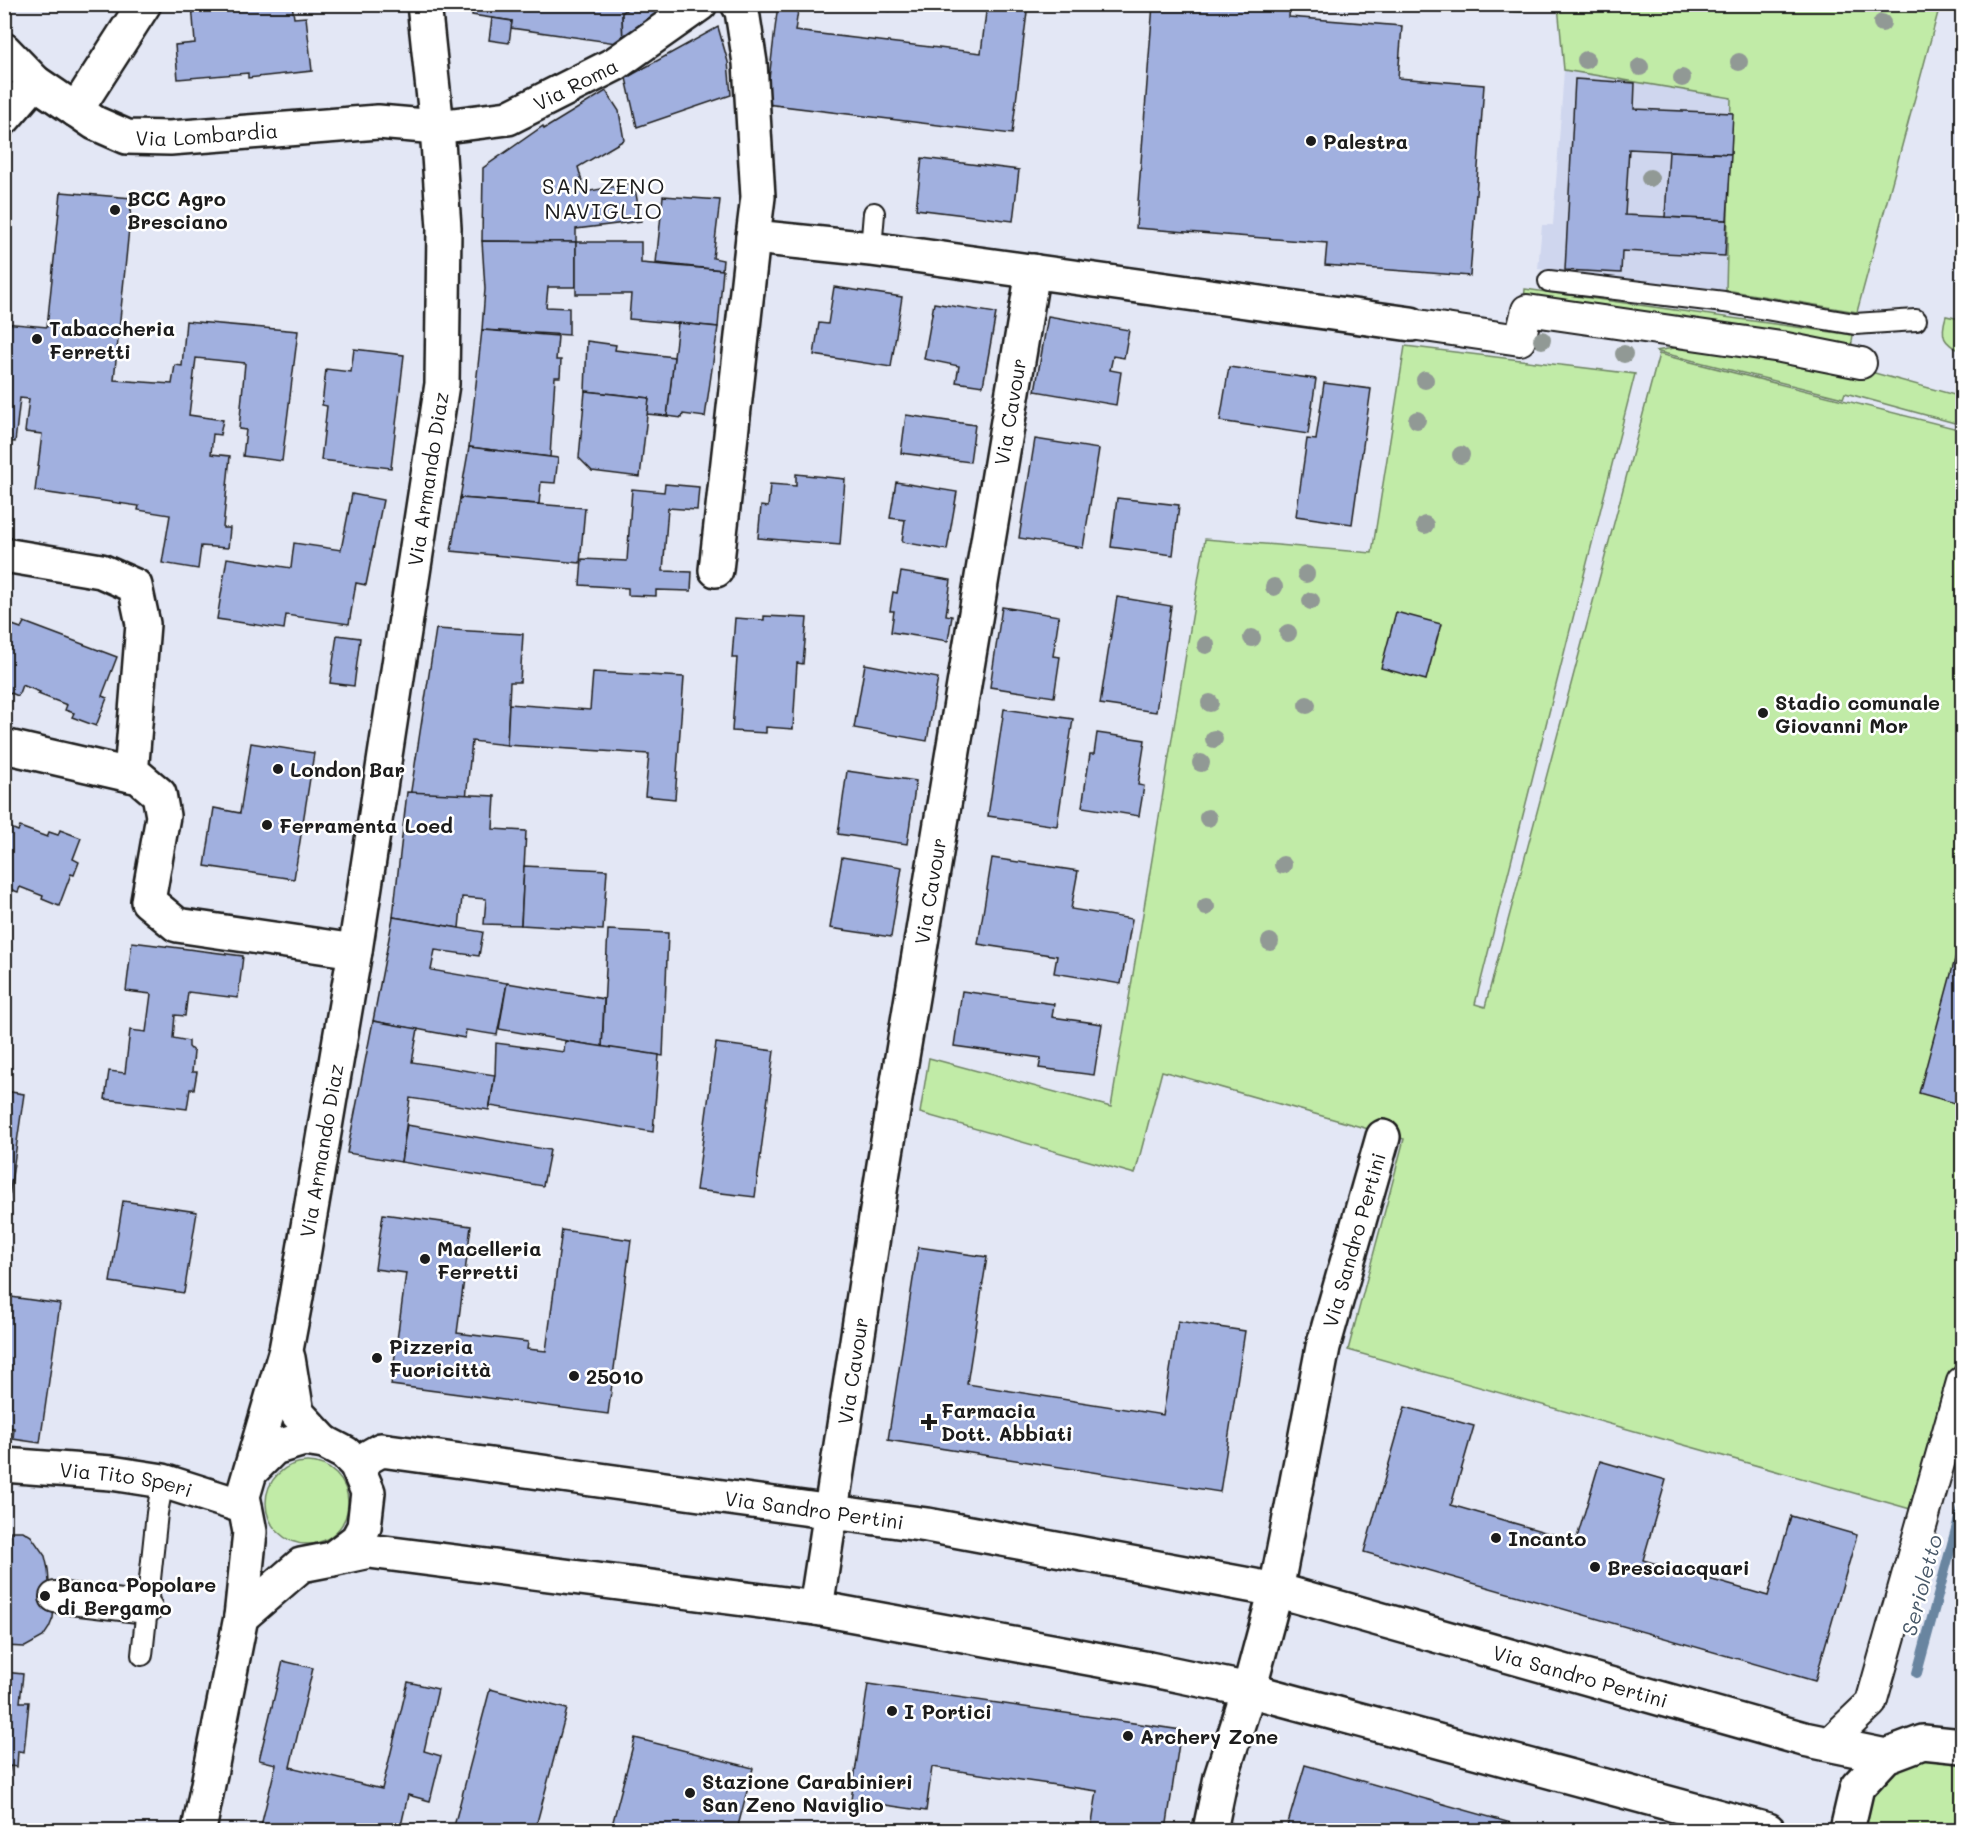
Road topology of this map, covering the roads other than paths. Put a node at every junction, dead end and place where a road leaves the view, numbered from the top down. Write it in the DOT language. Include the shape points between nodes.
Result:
graph roads {
  1 [pos="144,4"];
  2 [pos="424,4"];
  3 [pos="700,4"];
  4 [pos="738,4"];
  5 [pos="4,50"];
  6 [pos="34,82"];
  7 [pos="76,110"];
  8 [pos="5,123"];
  9 [pos="437,127"];
  10 [pos="874,213"];
  11 [pos="753,237"];
  12 [pos="871,249"];
  13 [pos="1033,271"];
  14 [pos="1549,281"];
  15 [pos="1916,320"];
  16 [pos="1411,324"];
  17 [pos="1861,363"];
  18 [pos="4,555"];
  19 [pos="716,570"];
  20 [pos="4,746"];
  21 [pos="131,775"];
  22 [pos="355,951"];
  23 [pos="1383,1137"];
  24 [pos="286,1350"];
  25 [pos="1962,1382"];
  26 [pos="324,1442"];
  27 [pos="356,1464"];
  28 [pos="4,1465"];
  29 [pos="252,1470"];
  30 [pos="163,1481"];
  31 [pos="830,1511"];
  32 [pos="248,1519"];
  33 [pos="316,1562"];
  34 [pos="1276,1590"];
  35 [pos="55,1597"];
  36 [pos="147,1608"];
  37 [pos="816,1608"];
  38 [pos="241,1617"];
  39 [pos="142,1654"];
  40 [pos="1249,1690"];
  41 [pos="1827,1745"];
  42 [pos="1962,1746"];
  43 [pos="1886,1756"];
  44 [pos="199,1830"];
  45 [pos="1210,1830"];
  46 [pos="1768,1830"];
  47 [pos="1847,1830"];
  1 -- 7 [label="street"];
  2 -- 9 [label="street, Via Armando Diaz"];
  3 -- 9 [label="street, Via Roma" via="615,64 508,118"];
  4 -- 11 [label="street" via="750,63 758,197"];
  5 -- 6 [label="street, Via Lombardia"];
  6 -- 7 [label="street, Via Lombardia"];
  6 -- 8 [label="street"];
  7 -- 9 [label="street, Via Lombardia" via="127,137 170,138 378,122"];
  9 -- 22 [label="street, Via Armando Diaz" via="444,228 442,384"];
  10 -- 12 [label="lane"];
  11 -- 12 [label="street"];
  11 -- 19 [label="street"];
  12 -- 13 [label="street"];
  13 -- 16 [label="street"];
  13 -- 31 [label="street, Via Cavour"];
  14 -- 15 [label="lane" via="1725,302 1855,324"];
  16 -- 17 [label="street" via="1520,340 1527,310 1781,347"];
  18 -- 21 [label="street" via="101,571 135,586 143,624"];
  20 -- 21 [label="street"];
  21 -- 22 [label="street" via="159,794 163,816 148,901 177,925"];
  22 -- 24 [label="street, Via Armando Diaz"];
  23 -- 34 [label="street, Via Sandro Pertini" via="1323,1347"];
  24 -- 26 [label="street, Via Armando Diaz" via="297,1413"];
  24 -- 29 [label="street, Via Armando Diaz"];
  25 -- 41 [label="street" via="1871,1703"];
  26 -- 27 [label="street, Via Armando Diaz"];
  26 -- 29 [label="street, Via Armando Diaz" via="304,1439 274,1448"];
  27 -- 31 [label="street, Via Sandro Pertini" via="381,1450"];
  27 -- 33 [label="street" via="368,1492 364,1527 357,1540"];
  28 -- 30 [label="street, Via Tito Speri"];
  29 -- 32 [label="street, Via Armando Diaz" via="243,1496"];
  30 -- 32 [label="street, Via Tito Speri"];
  30 -- 36 [label="lane"];
  31 -- 34 [label="street, Via Sandro Pertini" via="927,1525"];
  31 -- 37 [label="street, Via Cavour"];
  32 -- 33 [label="street" via="266,1551"];
  32 -- 38 [label="street, Via Armando Diaz"];
  33 -- 37 [label="street" via="369,1551"];
  33 -- 38 [label="street"];
  34 -- 40 [label="street, Via Sandro Pertini"];
  34 -- 41 [label="street, Via Sandro Pertini"];
  35 -- 36 [label="street"];
  36 -- 39 [label="lane"];
  37 -- 40 [label="street"];
  38 -- 44 [label="street, Via Armando Diaz"];
  40 -- 45 [label="street, Via Sandro Pertini" via="1221,1777"];
  40 -- 46 [label="street"];
  41 -- 43 [label="street, Via Sandro Pertini"];
  42 -- 43 [label="street" via="1923,1742"];
  43 -- 47 [label="street" via="1857,1787"];
}
